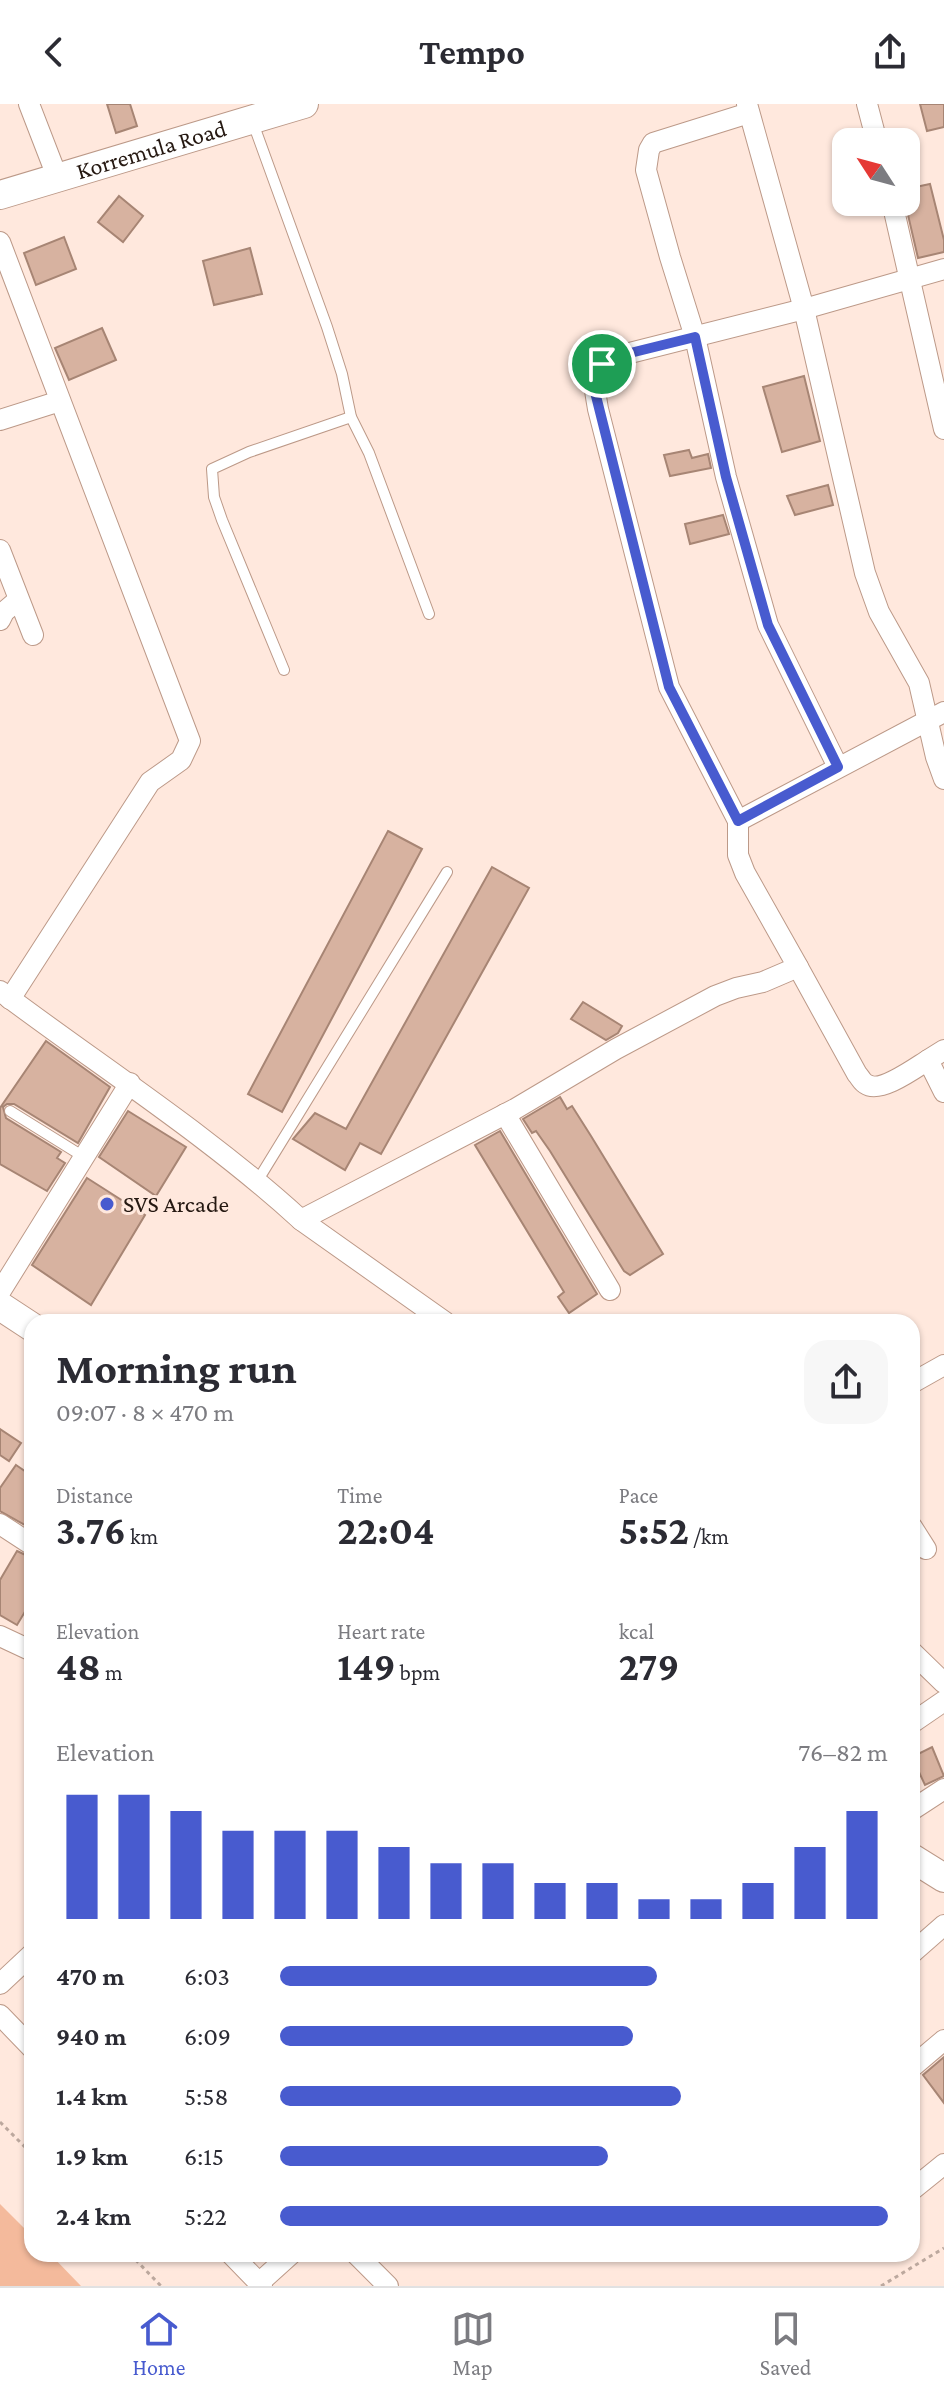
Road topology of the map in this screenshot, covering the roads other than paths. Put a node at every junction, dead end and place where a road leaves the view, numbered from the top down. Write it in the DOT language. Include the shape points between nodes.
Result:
graph roads {
  1 [pos="29,104"];
  2 [pos="304,104"];
  3 [pos="867,104"];
  4 [pos="748,109"];
  5 [pos="248,112"];
  6 [pos="873,128"];
  7 [pos="58,179"];
  8 [pos="0,195"];
  9 [pos="896,216"];
  10 [pos="0,242"];
  11 [pos="944,269"];
  12 [pos="911,278"];
  13 [pos="804,309"];
  14 [pos="695,337"];
  15 [pos="60,401"];
  16 [pos="351,417"];
  17 [pos="0,420"];
  18 [pos="944,429"];
  19 [pos="0,550"];
  20 [pos="18,600"];
  21 [pos="429,614"];
  22 [pos="0,620"];
  23 [pos="33,635"];
  24 [pos="284,670"];
  25 [pos="935,716"];
  26 [pos="838,767"];
  27 [pos="944,779"];
  28 [pos="738,821"];
  29 [pos="447,872"];
  30 [pos="798,967"];
  31 [pos="5,995"];
  32 [pos="936,1055"];
  33 [pos="130,1083"];
  34 [pos="944,1092"];
  35 [pos="10,1111"];
  36 [pos="505,1114"];
  37 [pos="84,1157"];
  38 [pos="258,1180"];
  39 [pos="301,1220"];
  40 [pos="610,1290"];
  41 [pos="0,1292"];
  42 [pos="0,1306"];
  43 [pos="434,1314"];
  44 [pos="24,1322"];
  45 [pos="942,1372"];
  46 [pos="920,1380"];
  47 [pos="0,1524"];
  48 [pos="24,1540"];
  49 [pos="920,1540"];
  50 [pos="926,1549"];
  51 [pos="0,1636"];
  52 [pos="24,1647"];
  53 [pos="920,1660"];
  54 [pos="944,1683"];
  55 [pos="944,1701"];
  56 [pos="920,1718"];
  57 [pos="944,1789"];
  58 [pos="920,1805"];
  59 [pos="920,1862"];
  60 [pos="943,1875"];
  61 [pos="944,1925"];
  62 [pos="920,1946"];
  63 [pos="24,1962"];
  64 [pos="0,1984"];
  65 [pos="0,2015"];
  66 [pos="24,2040"];
  67 [pos="944,2040"];
  68 [pos="920,2060"];
  69 [pos="944,2164"];
  70 [pos="920,2184"];
  71 [pos="239,2262"];
  72 [pos="283,2262"];
  73 [pos="364,2262"];
  74 [pos="260,2284"];
  75 [pos="388,2286"];
  1 -- 7 [label="street"];
  2 -- 5 [label="street, Korremula Road"];
  3 -- 6 [label="street"];
  4 -- 13 [label="street"];
  4 -- 14 [label="street" via="653,143 649,150 646,170"];
  5 -- 7 [label="street, Korremula Road"];
  5 -- 16 [label="lane" via="327,327"];
  7 -- 8 [label="street, Korremula Road"];
  9 -- 12 [label="street"];
  10 -- 15 [label="street"];
  11 -- 12 [label="street"];
  12 -- 13 [label="street"];
  12 -- 18 [label="street"];
  13 -- 14 [label="street"];
  13 -- 25 [label="street" via="865,573 879,612"];
  14 -- 26 [label="street" via="726,477 768,625"];
  14 -- 28 [label="street" via="614,357 598,370 594,388 669,687"];
  15 -- 17 [label="street"];
  15 -- 31 [label="street" via="190,741 181,760 150,782"];
  16 -- 21 [label="lane"];
  16 -- 24 [label="lane" via="212,469 222,520"];
  19 -- 20 [label="street"];
  20 -- 22 [label="street"];
  20 -- 23 [label="street"];
  25 -- 26 [label="street"];
  25 -- 27 [label="street"];
  26 -- 28 [label="street"];
  28 -- 30 [label="street" via="738,855 745,873"];
  29 -- 38 [label="lane"];
  30 -- 32 [label="street" via="866,1084 889,1082"];
  30 -- 36 [label="street" via="707,1000"];
  31 -- 33 [label="street"];
  32 -- 34 [label="street"];
  33 -- 37 [label="street"];
  33 -- 38 [label="street"];
  35 -- 37 [label="lane"];
  36 -- 39 [label="street"];
  36 -- 40 [label="street"];
  37 -- 41 [label="street"];
  38 -- 39 [label="street"];
  39 -- 43 [label="street"];
  42 -- 44 [label="street"];
  45 -- 46 [label="street"];
  47 -- 48 [label="street"];
  49 -- 50 [label="street"];
  51 -- 52 [label="street"];
  53 -- 54 [label="street"];
  55 -- 56 [label="street"];
  57 -- 58 [label="street"];
  59 -- 60 [label="street"];
  61 -- 62 [label="street"];
  63 -- 64 [label="street"];
  65 -- 66 [label="street"];
  67 -- 68 [label="street"];
  69 -- 70 [label="street"];
  71 -- 74 [label="street"];
  72 -- 74 [label="street"];
  73 -- 75 [label="street"];
}
